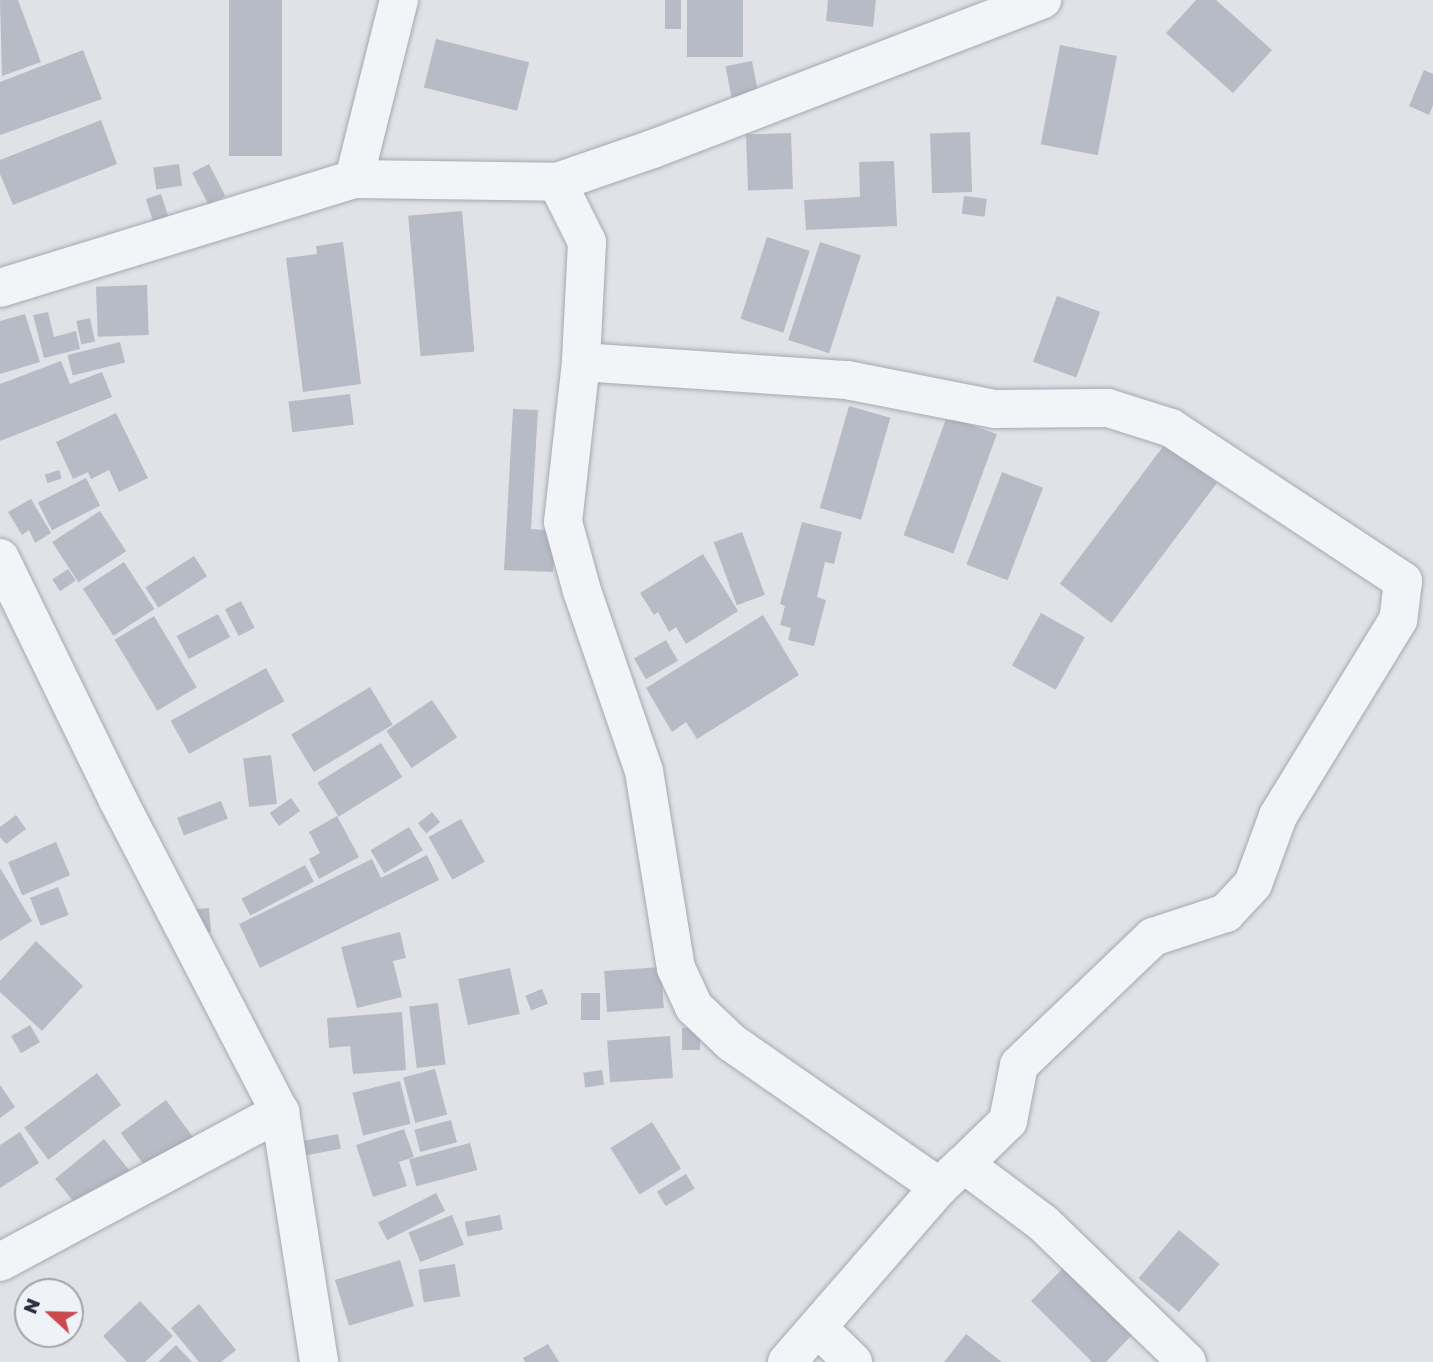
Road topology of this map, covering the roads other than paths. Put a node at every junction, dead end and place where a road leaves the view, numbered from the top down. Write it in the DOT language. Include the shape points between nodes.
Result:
graph roads {
  1 [pos="399,0"];
  2 [pos="1042,0"];
  3 [pos="354,179"];
  4 [pos="557,181"];
  5 [pos="0,288"];
  6 [pos="581,362"];
  7 [pos="4,575"];
  8 [pos="280,1112"];
  9 [pos="951,1175"];
  10 [pos="0,1262"];
  11 [pos="818,1328"];
  12 [pos="319,1362"];
  13 [pos="788,1362"];
  14 [pos="853,1362"];
  15 [pos="1188,1362"];
  1 -- 3 [label="street"];
  2 -- 4 [label="street" via="653,149"];
  3 -- 4 [label="street"];
  3 -- 5 [label="street"];
  4 -- 6 [label="street" via="587,242"];
  6 -- 9 [label="street" via="563,522 644,771 676,968 694,1007 732,1043"];
  6 -- 9 [label="street" via="847,380 995,409 1108,408 1171,428 1403,581 1398,620 1278,816 1253,884 1226,913 1153,937 1019,1065 1009,1121"];
  7 -- 8 [label="street"];
  8 -- 10 [label="street"];
  8 -- 12 [label="street"];
  9 -- 11 [label="street"];
  9 -- 15 [label="street" via="1043,1223"];
  11 -- 13 [label="street"];
  11 -- 14 [label="street"];
}
